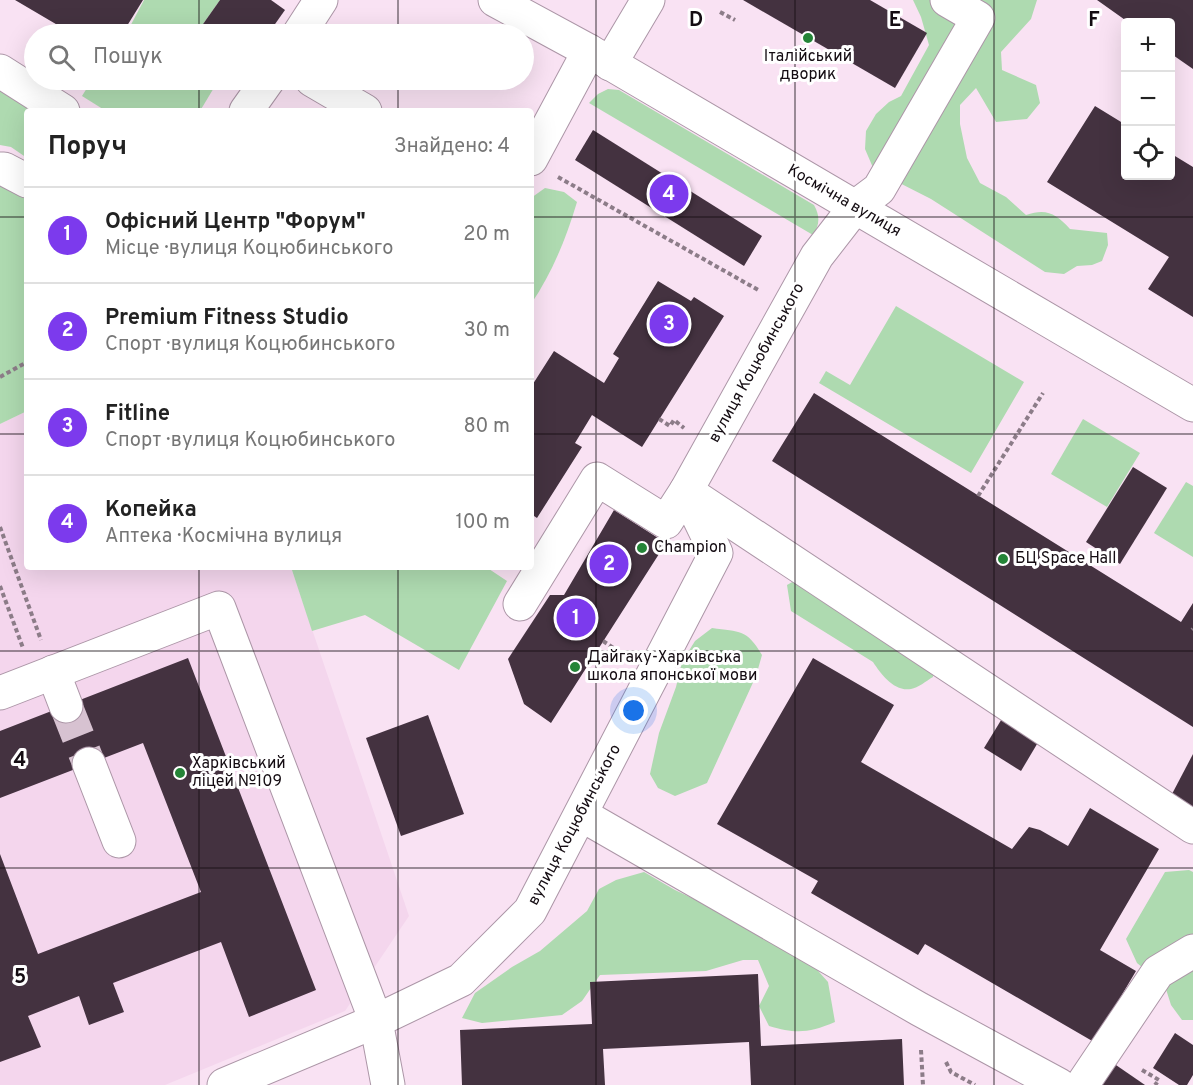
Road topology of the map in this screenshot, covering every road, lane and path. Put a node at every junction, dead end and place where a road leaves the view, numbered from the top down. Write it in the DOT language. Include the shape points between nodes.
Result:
graph roads {
  1 [pos="321,0"];
  2 [pos="495,0"];
  3 [pos="648,0"];
  4 [pos="947,0"];
  5 [pos="720,12"];
  6 [pos="735,20"];
  7 [pos="305,24"];
  8 [pos="599,57"];
  9 [pos="0,71"];
  10 [pos="24,86"];
  11 [pos="30,90"];
  12 [pos="261,90"];
  13 [pos="329,90"];
  14 [pos="58,108"];
  15 [pos="248,108"];
  16 [pos="360,108"];
  17 [pos="540,165"];
  18 [pos="0,169"];
  19 [pos="24,179"];
  20 [pos="855,207"];
  21 [pos="766,295"];
  22 [pos="24,364"];
  23 [pos="0,377"];
  24 [pos="1043,393"];
  25 [pos="1193,405"];
  26 [pos="659,419"];
  27 [pos="670,426"];
  28 [pos="686,491"];
  29 [pos="978,496"];
  30 [pos="0,527"];
  31 [pos="0,586"];
  32 [pos="520,603"];
  33 [pos="603,642"];
  34 [pos="621,654"];
  35 [pos="44,676"];
  36 [pos="0,693"];
  37 [pos="66,706"];
  38 [pos="89,764"];
  39 [pos="582,815"];
  40 [pos="1193,827"];
  41 [pos="119,841"];
  42 [pos="1193,951"];
  43 [pos="376,1021"];
  44 [pos="1142,1070"];
  45 [pos="285,1071"];
  46 [pos="224,1085"];
  47 [pos="388,1085"];
  48 [pos="1059,1085"];
  49 [pos="1082,1085"];
  50 [pos="1155,1085"];
  1 -- 7 [label="street"];
  2 -- 8 [label="street, Космічна вулиця"];
  3 -- 8 [label="street"];
  4 -- 20 [label="street, вулиця Коцюбинського" via="978,18 879,189"];
  5 -- 6 [label="path"];
  8 -- 17 [label="street"];
  8 -- 20 [label="street, Космічна вулиця"];
  9 -- 10 [label="street"];
  11 -- 14 [label="street"];
  12 -- 15 [label="street"];
  13 -- 16 [label="street"];
  17 -- 21 [label="path"];
  18 -- 19 [label="street"];
  20 -- 25 [label="street, Космічна вулиця"];
  20 -- 28 [label="street, вулиця Коцюбинського" via="817,256"];
  22 -- 23 [label="path"];
  24 -- 29 [label="path"];
  26 -- 27 [label="path"];
  28 -- 32 [label="street" via="666,522 597,479"];
  28 -- 39 [label="street, вулиця Коцюбинського" via="716,553"];
  28 -- 40 [label="street"];
  30 -- 35 [label="path"];
  31 -- 35 [label="path"];
  33 -- 34 [label="path"];
  35 -- 36 [label="street"];
  35 -- 37 [label="street"];
  35 -- 43 [label="street" via="219,608"];
  38 -- 41 [label="street"];
  39 -- 43 [label="street, вулиця Коцюбинського" via="530,911 461,980"];
  39 -- 48 [label="street"];
  42 -- 49 [label="street" via="1158,972"];
  43 -- 45 [label="street, вулиця Коцюбинського"];
  43 -- 47 [label="street"];
  44 -- 50 [label="path" via="1159,1080"];
  45 -- 46 [label="street, вулиця Коцюбинського"];
}
